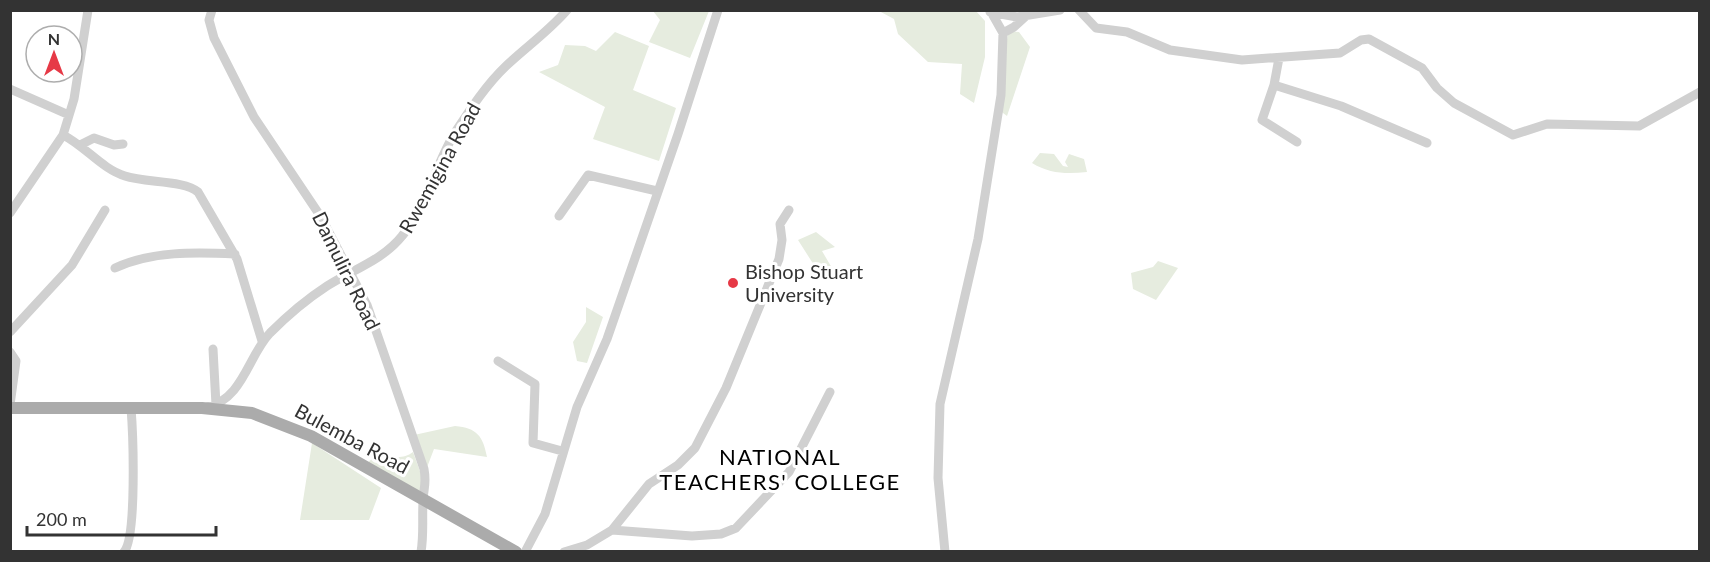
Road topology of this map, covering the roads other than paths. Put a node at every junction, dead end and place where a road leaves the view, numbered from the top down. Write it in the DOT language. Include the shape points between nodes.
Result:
graph roads {
  1 [pos="88,10"];
  2 [pos="203,10"];
  3 [pos="567,10"];
  4 [pos="718,10"];
  5 [pos="1060,10"];
  6 [pos="1079,10"];
  7 [pos="989,11"];
  8 [pos="211,15"];
  9 [pos="1025,17"];
  10 [pos="1003,33"];
  11 [pos="1279,58"];
  12 [pos="1274,85"];
  13 [pos="10,89"];
  14 [pos="1700,92"];
  15 [pos="69,115"];
  16 [pos="63,135"];
  17 [pos="1298,142"];
  18 [pos="1427,142"];
  19 [pos="123,144"];
  20 [pos="80,145"];
  21 [pos="657,191"];
  22 [pos="105,210"];
  23 [pos="789,210"];
  24 [pos="10,213"];
  25 [pos="559,216"];
  26 [pos="235,254"];
  27 [pos="115,268"];
  28 [pos="349,273"];
  29 [pos="10,332"];
  30 [pos="262,341"];
  31 [pos="213,349"];
  32 [pos="10,352"];
  33 [pos="498,361"];
  34 [pos="830,392"];
  35 [pos="216,405"];
  36 [pos="10,406"];
  37 [pos="131,408"];
  38 [pos="202,408"];
  39 [pos="562,451"];
  40 [pos="422,499"];
  41 [pos="612,530"];
  42 [pos="124,552"];
  43 [pos="421,552"];
  44 [pos="516,552"];
  45 [pos="525,552"];
  46 [pos="564,552"];
  47 [pos="945,552"];
  1 -- 15 [label="street"];
  2 -- 8 [label="street, Damulira Road"];
  3 -- 28 [label="street, Rwemigina Road" via="504,67 482,94 448,144 426,196 403,235 381,255"];
  4 -- 21 [label="street"];
  5 -- 9 [label="street"];
  6 -- 11 [label="street" via="1096,28 1127,32 1170,50 1242,60"];
  7 -- 9 [label="street"];
  7 -- 10 [label="street"];
  8 -- 28 [label="street, Damulira Road" via="214,38 254,117 321,217"];
  9 -- 10 [label="street"];
  10 -- 47 [label="street" via="1002,95 978,239 940,404 938,478"];
  11 -- 12 [label="street"];
  11 -- 14 [label="street" via="1340,53 1369,39 1422,68 1454,103 1513,135 1547,124 1639,126"];
  12 -- 17 [label="street" via="1262,120"];
  12 -- 18 [label="street" via="1341,106"];
  13 -- 15 [label="street"];
  15 -- 16 [label="street"];
  16 -- 20 [label="street"];
  16 -- 24 [label="street"];
  19 -- 20 [label="street" via="94,138"];
  20 -- 26 [label="street" via="119,174 194,189"];
  21 -- 25 [label="street" via="588,175"];
  21 -- 39 [label="street" via="607,339"];
  22 -- 29 [label="street" via="72,265"];
  23 -- 41 [label="street" via="780,221 779,259 700,440 678,465 649,484"];
  26 -- 27 [label="street" via="167,255 138,259"];
  26 -- 30 [label="street"];
  28 -- 30 [label="street, Rwemigina Road" via="303,305"];
  28 -- 40 [label="street, Damulira Road" via="367,305 422,460 427,490"];
  30 -- 35 [label="street, Rwemigina Road" via="237,387"];
  31 -- 35 [label="street"];
  32 -- 36 [label="street" via="16,361"];
  33 -- 39 [label="street" via="535,384 533,443"];
  34 -- 41 [label="street" via="789,472 736,528 721,534 692,536"];
  35 -- 38 [label="street"];
  36 -- 37 [label="main road, Bulemba Road"];
  37 -- 38 [label="main road, Bulemba Road"];
  37 -- 42 [label="street" via="130,544"];
  38 -- 40 [label="main road, Bulemba Road" via="252,413 289,426"];
  39 -- 45 [label="street" via="545,514"];
  40 -- 43 [label="street, Damulira Road"];
  40 -- 44 [label="main road, Bulemba Road"];
  41 -- 46 [label="street"];
}
